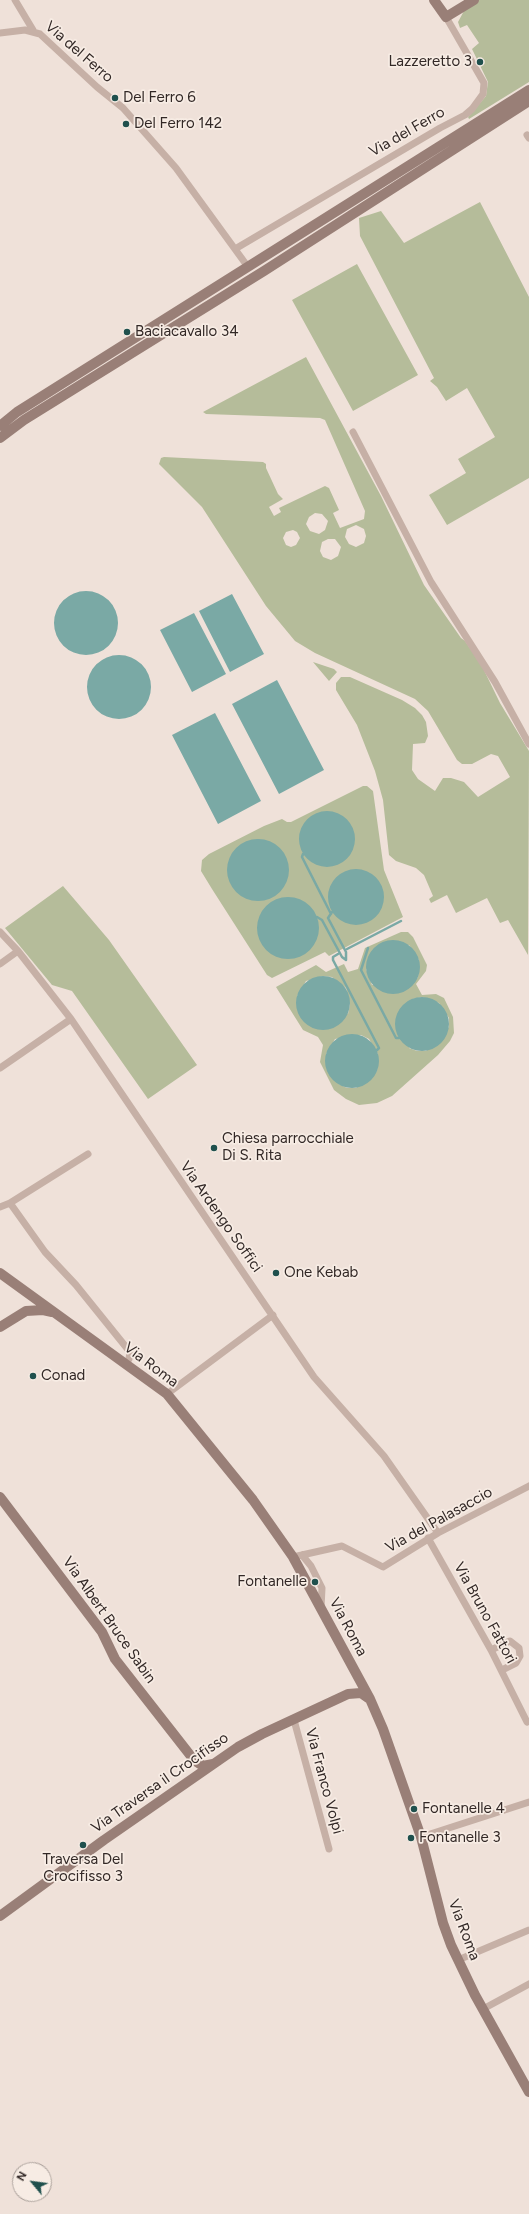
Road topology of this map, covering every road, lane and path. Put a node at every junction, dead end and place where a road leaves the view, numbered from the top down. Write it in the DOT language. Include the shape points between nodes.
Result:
graph roads {
  1 [pos="15,0"];
  2 [pos="434,0"];
  3 [pos="474,0"];
  4 [pos="446,17"];
  5 [pos="33,30"];
  6 [pos="0,33"];
  7 [pos="529,90"];
  8 [pos="529,101"];
  9 [pos="235,249"];
  10 [pos="248,267"];
  11 [pos="0,426"];
  12 [pos="353,432"];
  13 [pos="0,438"];
  14 [pos="529,744"];
  15 [pos="0,932"];
  16 [pos="18,951"];
  17 [pos="0,964"];
  18 [pos="71,1019"];
  19 [pos="0,1068"];
  20 [pos="88,1154"];
  21 [pos="10,1203"];
  22 [pos="0,1208"];
  23 [pos="0,1273"];
  24 [pos="15,1283"];
  25 [pos="21,1313"];
  26 [pos="273,1315"];
  27 [pos="61,1316"];
  28 [pos="0,1327"];
  29 [pos="125,1364"];
  30 [pos="167,1394"];
  31 [pos="529,1486"];
  32 [pos="0,1497"];
  33 [pos="438,1533"];
  34 [pos="428,1538"];
  35 [pos="297,1556"];
  36 [pos="491,1650"];
  37 [pos="502,1670"];
  38 [pos="356,1673"];
  39 [pos="348,1694"];
  40 [pos="370,1699"];
  41 [pos="294,1720"];
  42 [pos="527,1722"];
  43 [pos="194,1760"];
  44 [pos="216,1763"];
  45 [pos="187,1782"];
  46 [pos="529,1802"];
  47 [pos="421,1837"];
  48 [pos="329,1849"];
  49 [pos="0,1916"];
  50 [pos="529,1930"];
  51 [pos="458,1960"];
  52 [pos="529,1984"];
  53 [pos="483,2009"];
  54 [pos="529,2092"];
  1 -- 5 [label="street"];
  2 -- 4 [label="main road"];
  3 -- 4 [label="main road"];
  4 -- 9 [label="street, Via del Ferro" via="484,83 483,94 472,109"];
  5 -- 6 [label="street, Via del Ferro"];
  5 -- 9 [label="street, Via del Ferro" via="50,42 132,117 176,168"];
  7 -- 10 [label="main road, Via del Ferro"];
  8 -- 13 [label="main road" via="250,280 24,420"];
  9 -- 10 [label="street, Via del Ferro"];
  10 -- 11 [label="main road" via="17,412"];
  12 -- 14 [label="street" via="431,582 495,682"];
  15 -- 16 [label="street, Via Ardengo Soffici"];
  16 -- 17 [label="street"];
  16 -- 18 [label="street, Via Ardengo Soffici"];
  18 -- 19 [label="street"];
  18 -- 26 [label="street, Via Ardengo Soffici" via="149,1132 175,1175"];
  20 -- 21 [label="street"];
  21 -- 22 [label="street"];
  21 -- 29 [label="street" via="45,1252 76,1285 130,1352"];
  23 -- 24 [label="main road, Via Roma"];
  24 -- 25 [label="main road" via="25,1300"];
  24 -- 27 [label="main road, Via Roma"];
  25 -- 27 [label="main road" via="43,1310"];
  25 -- 28 [label="main road"];
  26 -- 30 [label="street"];
  26 -- 33 [label="street, Via Ardengo Soffici" via="314,1377 384,1456"];
  27 -- 29 [label="main road, Via Roma"];
  29 -- 30 [label="main road, Via Roma"];
  30 -- 35 [label="main road, Via Roma"];
  31 -- 33 [label="street, Via del Palasaccio"];
  32 -- 43 [label="main road, Via Albert Bruce Sabin" via="102,1632 115,1659"];
  33 -- 34 [label="street, Via del Palasaccio"];
  34 -- 35 [label="street, Via del Palasaccio" via="383,1567 342,1546"];
  34 -- 36 [label="street, Via Bruno Fattori"];
  35 -- 38 [label="main road, Via Roma"];
  36 -- 37 [label="street, Via Bruno Fattori"];
  36 -- 37 [label="street" via="510,1642 519,1648 520,1656 516,1663"];
  37 -- 42 [label="street, Via Bruno Fattori"];
  38 -- 39 [label="main road" via="356,1682"];
  38 -- 40 [label="main road, Via Roma"];
  39 -- 40 [label="main road" via="361,1692"];
  39 -- 41 [label="main road, Via Traversa il Crocifisso"];
  40 -- 47 [label="main road, Via Roma"];
  41 -- 44 [label="main road, Via Traversa il Crocifisso" via="262,1734"];
  41 -- 48 [label="street, Via Franco Volpi"];
  43 -- 44 [label="main road" via="203,1766"];
  43 -- 45 [label="main road" via="196,1770"];
  44 -- 45 [label="main road, Via Traversa il Crocifisso"];
  45 -- 49 [label="main road, Via Traversa il Crocifisso"];
  46 -- 47 [label="street"];
  47 -- 51 [label="main road, Via Roma" via="442,1923"];
  50 -- 51 [label="street"];
  51 -- 53 [label="main road, Via Roma"];
  52 -- 53 [label="street"];
  53 -- 54 [label="main road, Via Roma"];
}
